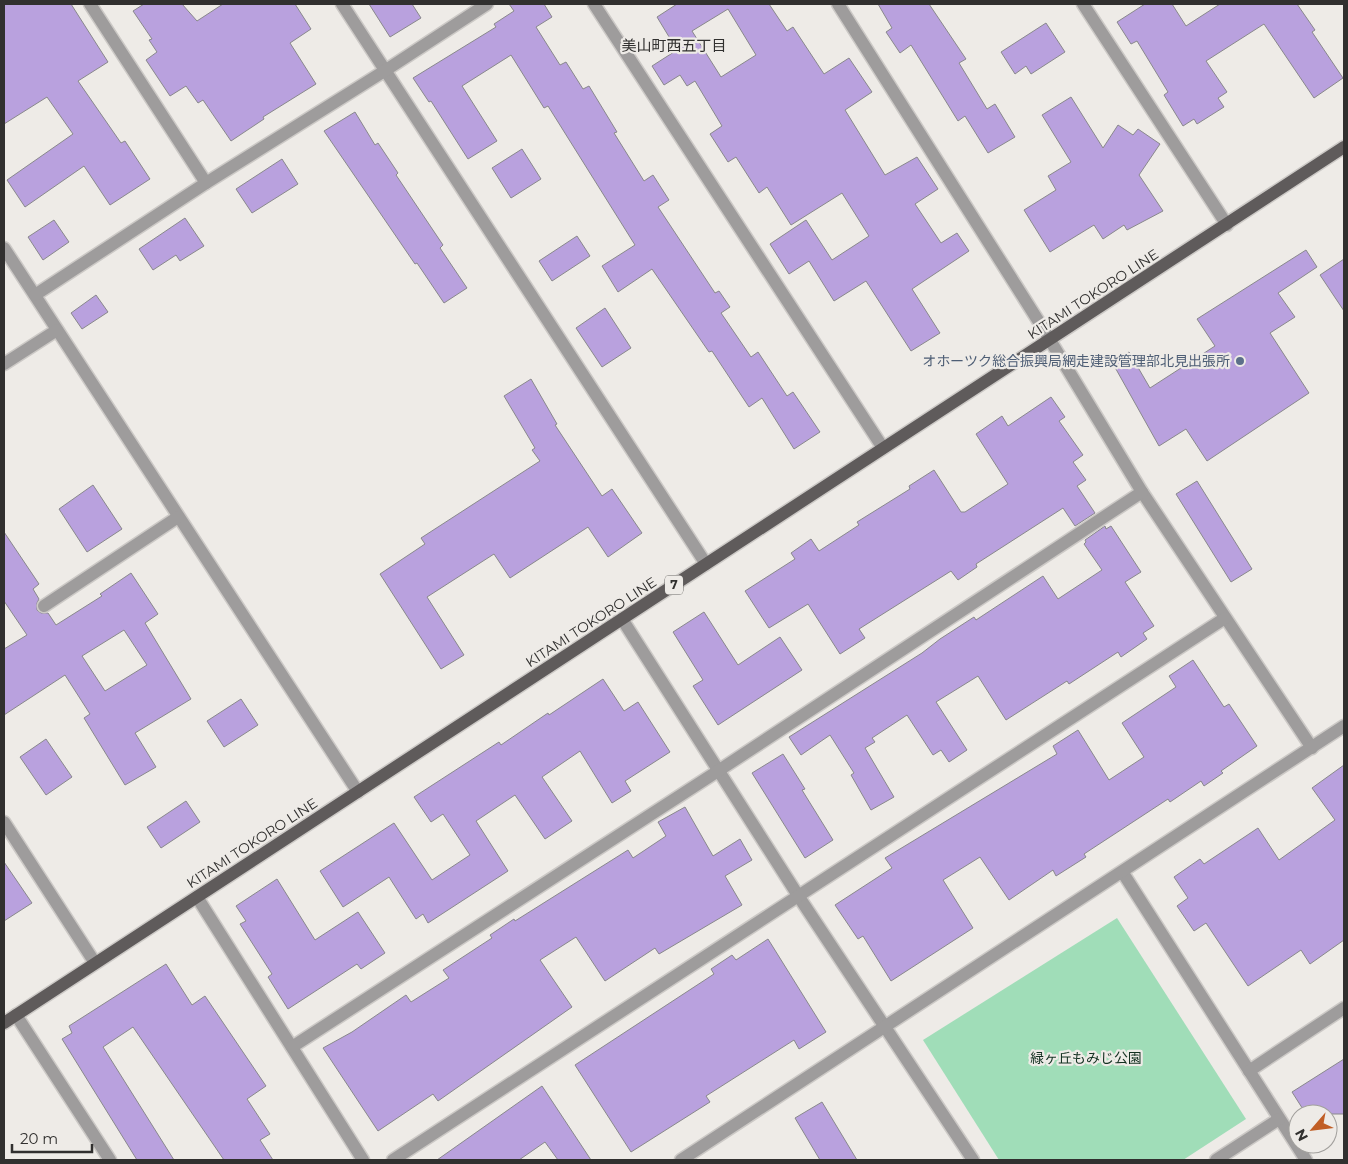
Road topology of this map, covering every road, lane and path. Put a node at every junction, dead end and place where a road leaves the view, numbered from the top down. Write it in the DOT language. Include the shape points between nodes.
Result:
graph roads {
  1 [pos="90,4"];
  2 [pos="342,4"];
  3 [pos="487,4"];
  4 [pos="594,4"];
  5 [pos="838,4"];
  6 [pos="1083,4"];
  7 [pos="386,70"];
  8 [pos="1344,147"];
  9 [pos="206,183"];
  10 [pos="1227,225"];
  11 [pos="4,248"];
  12 [pos="35,295"];
  13 [pos="57,330"];
  14 [pos="1050,340"];
  15 [pos="4,364"];
  16 [pos="883,448"];
  17 [pos="1142,492"];
  18 [pos="178,517"];
  19 [pos="706,564"];
  20 [pos="44,606"];
  21 [pos="1225,618"];
  22 [pos="622,619"];
  23 [pos="1344,726"];
  24 [pos="1312,748"];
  25 [pos="718,771"];
  26 [pos="358,792"];
  27 [pos="4,822"];
  28 [pos="1123,873"];
  29 [pos="197,897"];
  30 [pos="798,897"];
  31 [pos="95,963"];
  32 [pos="1344,1008"];
  33 [pos="16,1015"];
  34 [pos="4,1023"];
  35 [pos="885,1025"];
  36 [pos="292,1047"];
  37 [pos="1249,1071"];
  38 [pos="1279,1119"];
  39 [pos="110,1160"];
  40 [pos="363,1160"];
  41 [pos="393,1160"];
  42 [pos="681,1160"];
  43 [pos="973,1160"];
  44 [pos="1216,1160"];
  45 [pos="1306,1160"];
  1 -- 9 [label="street"];
  2 -- 7 [label="street"];
  3 -- 7 [label="street"];
  4 -- 16 [label="street"];
  5 -- 14 [label="street"];
  6 -- 10 [label="street"];
  7 -- 9 [label="street"];
  7 -- 19 [label="street"];
  8 -- 10 [label="main road, KITAMI TOKORO LINE / 7"];
  9 -- 12 [label="street"];
  10 -- 14 [label="main road, KITAMI TOKORO LINE / 7"];
  11 -- 12 [label="street"];
  12 -- 13 [label="street"];
  13 -- 15 [label="street"];
  13 -- 18 [label="street"];
  14 -- 16 [label="main road, KITAMI TOKORO LINE / 7"];
  14 -- 17 [label="street"];
  16 -- 19 [label="main road, KITAMI TOKORO LINE / 7"];
  17 -- 21 [label="street"];
  17 -- 25 [label="street"];
  18 -- 20 [label="street"];
  18 -- 26 [label="street"];
  19 -- 22 [label="main road, KITAMI TOKORO LINE / 7"];
  21 -- 24 [label="street"];
  21 -- 30 [label="street"];
  22 -- 25 [label="street"];
  22 -- 26 [label="main road, KITAMI TOKORO LINE / 7"];
  23 -- 24 [label="street"];
  24 -- 28 [label="street"];
  25 -- 30 [label="street"];
  25 -- 36 [label="street"];
  26 -- 29 [label="main road, KITAMI TOKORO LINE / 7"];
  27 -- 31 [label="street"];
  28 -- 35 [label="street"];
  28 -- 37 [label="street"];
  29 -- 31 [label="main road, KITAMI TOKORO LINE / 7"];
  29 -- 36 [label="street"];
  30 -- 35 [label="street"];
  30 -- 41 [label="street"];
  31 -- 33 [label="main road, KITAMI TOKORO LINE / 7"];
  32 -- 37 [label="street"];
  33 -- 34 [label="main road, KITAMI TOKORO LINE / 7"];
  33 -- 39 [label="street"];
  35 -- 42 [label="street"];
  35 -- 43 [label="street"];
  36 -- 40 [label="street"];
  37 -- 38 [label="street"];
  38 -- 44 [label="street"];
  38 -- 45 [label="street"];
}
